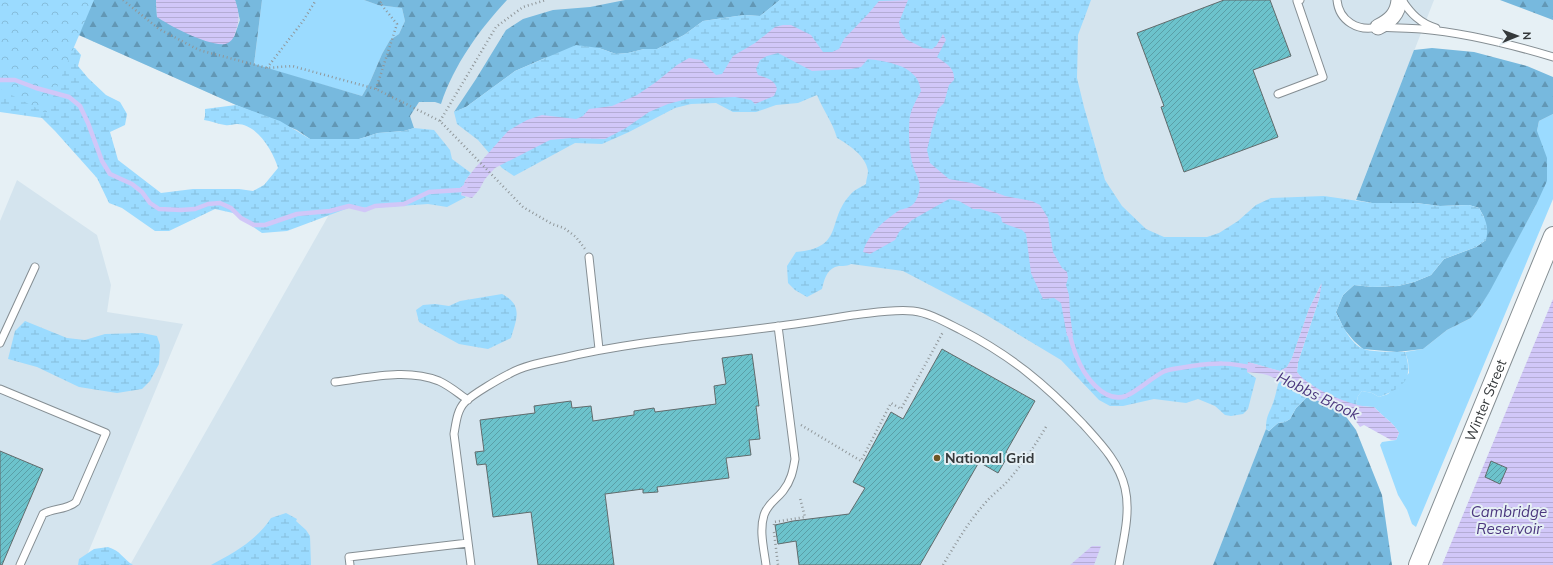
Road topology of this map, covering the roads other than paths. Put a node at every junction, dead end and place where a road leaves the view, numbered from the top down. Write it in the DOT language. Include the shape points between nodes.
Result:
graph roads {
  1 [pos="1300,0"];
  2 [pos="1336,0"];
  3 [pos="1399,0"];
  4 [pos="1402,0"];
  5 [pos="1378,27"];
  6 [pos="1447,33"];
  7 [pos="1553,57"];
  8 [pos="1278,94"];
  9 [pos="1553,236"];
  10 [pos="589,257"];
  11 [pos="35,267"];
  12 [pos="778,326"];
  13 [pos="0,343"];
  14 [pos="599,349"];
  15 [pos="335,382"];
  16 [pos="0,389"];
  17 [pos="468,400"];
  18 [pos="468,543"];
  19 [pos="20,565"];
  20 [pos="350,565"];
  21 [pos="471,565"];
  22 [pos="766,565"];
  23 [pos="1119,565"];
  24 [pos="1418,565"];
  1 -- 8 [label="lane" via="1297,1 1323,77"];
  2 -- 5 [label="lane" via="1338,9 1348,22 1358,27"];
  3 -- 5 [label="street" via="1393,17"];
  4 -- 6 [label="lane" via="1415,17 1426,25"];
  5 -- 6 [label="lane"];
  6 -- 7 [label="lane" via="1519,47"];
  9 -- 24 [label="street, Winter Street"];
  10 -- 14 [label="lane"];
  11 -- 13 [label="lane"];
  12 -- 14 [label="lane"];
  12 -- 22 [label="lane" via="795,459 792,476 764,516 762,531"];
  12 -- 23 [label="lane" via="890,310 914,311 937,317 976,337 1005,356 1036,378 1064,404 1109,455 1120,473 1127,508"];
  14 -- 17 [label="lane" via="510,373"];
  15 -- 17 [label="lane" via="401,374 417,375 440,382"];
  16 -- 19 [label="lane" via="106,433 76,502 70,507 43,514"];
  17 -- 18 [label="lane" via="464,402 457,417 454,434"];
  18 -- 20 [label="lane" via="348,557"];
  18 -- 21 [label="lane"];
}
